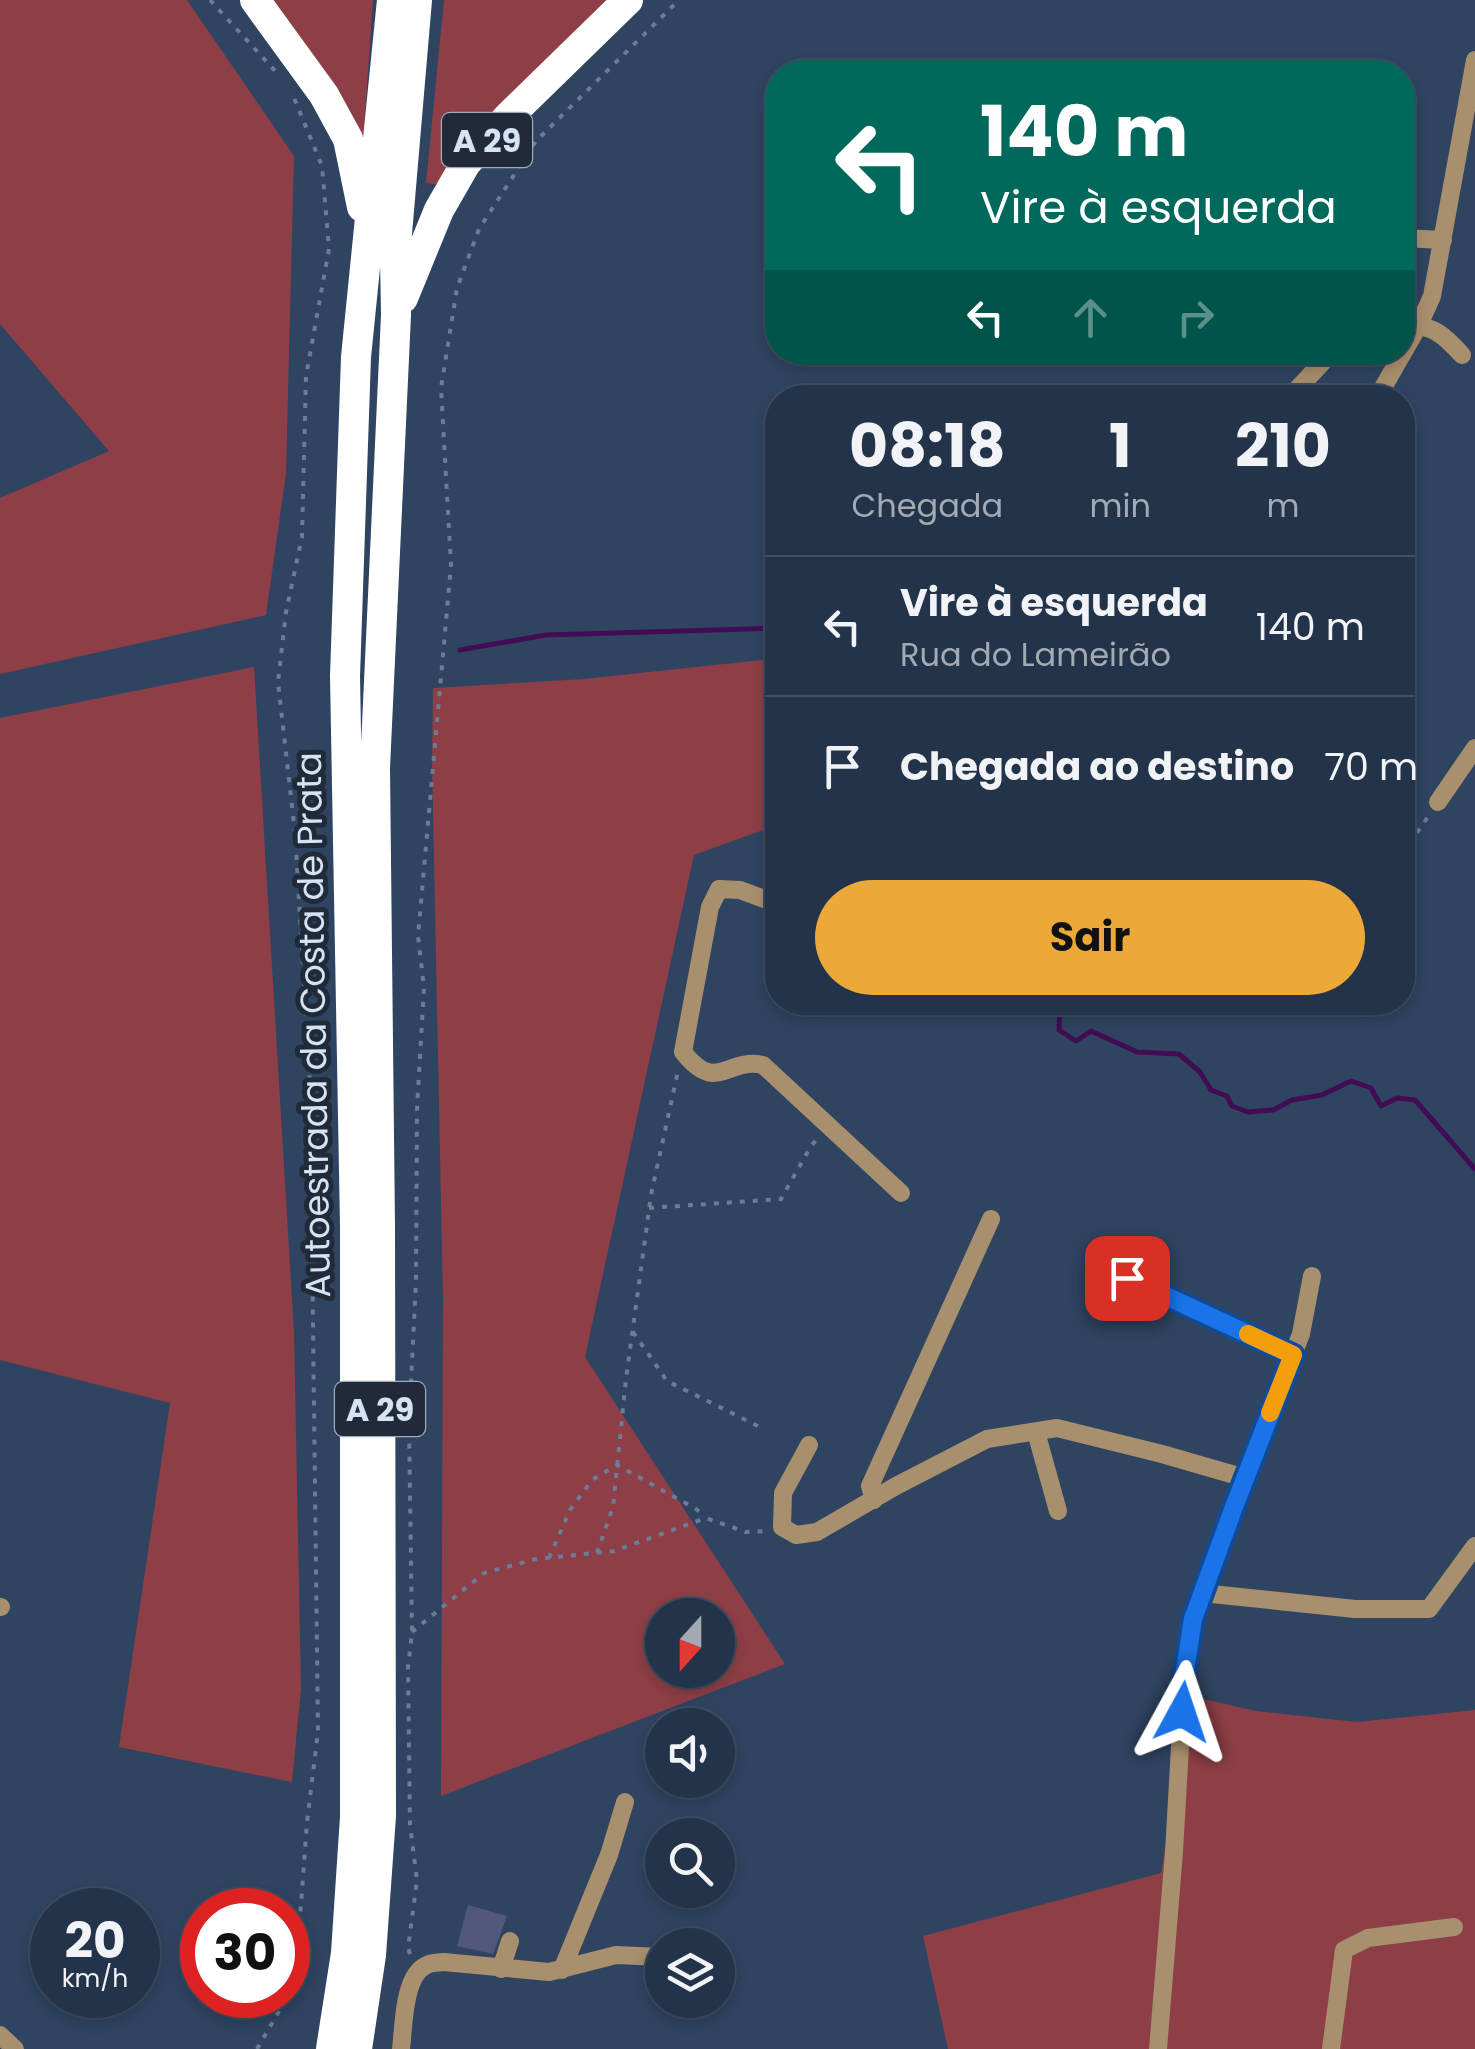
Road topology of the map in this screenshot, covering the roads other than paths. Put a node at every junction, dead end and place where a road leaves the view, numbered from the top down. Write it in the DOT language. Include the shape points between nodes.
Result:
graph roads {
  1 [pos="255,0"];
  2 [pos="392,0"];
  3 [pos="418,0"];
  4 [pos="628,0"];
  5 [pos="1475,60"];
  6 [pos="1475,162"];
  7 [pos="1456,170"];
  8 [pos="1415,239"];
  9 [pos="1443,240"];
  10 [pos="367,244"];
  11 [pos="396,315"];
  12 [pos="1415,320"];
  13 [pos="1415,327"];
  14 [pos="1462,355"];
  15 [pos="1320,365"];
  16 [pos="1301,385"];
  17 [pos="1475,748"];
  18 [pos="1438,802"];
  19 [pos="765,899"];
  20 [pos="901,1193"];
  21 [pos="991,1220"];
  22 [pos="1312,1276"];
  23 [pos="1114,1296"];
  24 [pos="1293,1355"];
  25 [pos="1036,1432"];
  26 [pos="810,1445"];
  27 [pos="1245,1478"];
  28 [pos="874,1500"];
  29 [pos="1058,1511"];
  30 [pos="1475,1545"];
  31 [pos="1202,1593"];
  32 [pos="625,1802"];
  33 [pos="1454,1927"];
  34 [pos="510,1941"];
  35 [pos="645,1956"];
  36 [pos="501,1969"];
  37 [pos="562,1970"];
  38 [pos="0,2035"];
  39 [pos="15,2049"];
  40 [pos="331,2049"];
  41 [pos="357,2049"];
  42 [pos="401,2049"];
  43 [pos="1158,2049"];
  44 [pos="1331,2049"];
  1 -- 10 [label="highway, A 29" via="348,139"];
  2 -- 10 [label="highway, Autoestrada da Costa de Prata / A 29"];
  3 -- 11 [label="highway, Autoestrada da Costa de Prata / A 29" via="395,257"];
  4 -- 11 [label="highway, A 29" via="466,164 438,210"];
  5 -- 7 [label="street"];
  6 -- 7 [label="street"];
  7 -- 9 [label="street"];
  8 -- 9 [label="street"];
  9 -- 12 [label="street" via="1432,296"];
  10 -- 40 [label="highway, Autoestrada da Costa de Prata / A 29" via="356,357 345,676 355,1226 355,1817"];
  11 -- 41 [label="highway, Autoestrada da Costa de Prata / A 29" via="375,768 381,1816"];
  13 -- 14 [label="street" via="1444,335"];
  15 -- 16 [label="street"];
  17 -- 18 [label="street"];
  19 -- 20 [label="street" via="719,889 683,1052 712,1074 751,1062 763,1065"];
  21 -- 28 [label="street" via="870,1486"];
  22 -- 24 [label="street"];
  23 -- 24 [label="street" via="1127,1278"];
  24 -- 27 [label="street"];
  25 -- 27 [label="street" via="1057,1428"];
  25 -- 28 [label="street" via="987,1439"];
  25 -- 29 [label="street"];
  26 -- 28 [label="street" via="784,1493 782,1526 796,1535 816,1532"];
  27 -- 31 [label="street"];
  30 -- 31 [label="street" via="1429,1609"];
  31 -- 43 [label="street" via="1184,1677"];
  32 -- 37 [label="street"];
  33 -- 44 [label="street" via="1368,1938 1344,1950"];
  34 -- 36 [label="street"];
  35 -- 37 [label="street" via="616,1955"];
  36 -- 37 [label="street"];
  36 -- 42 [label="street" via="427,1964 408,1992"];
  38 -- 39 [label="street"];
}
